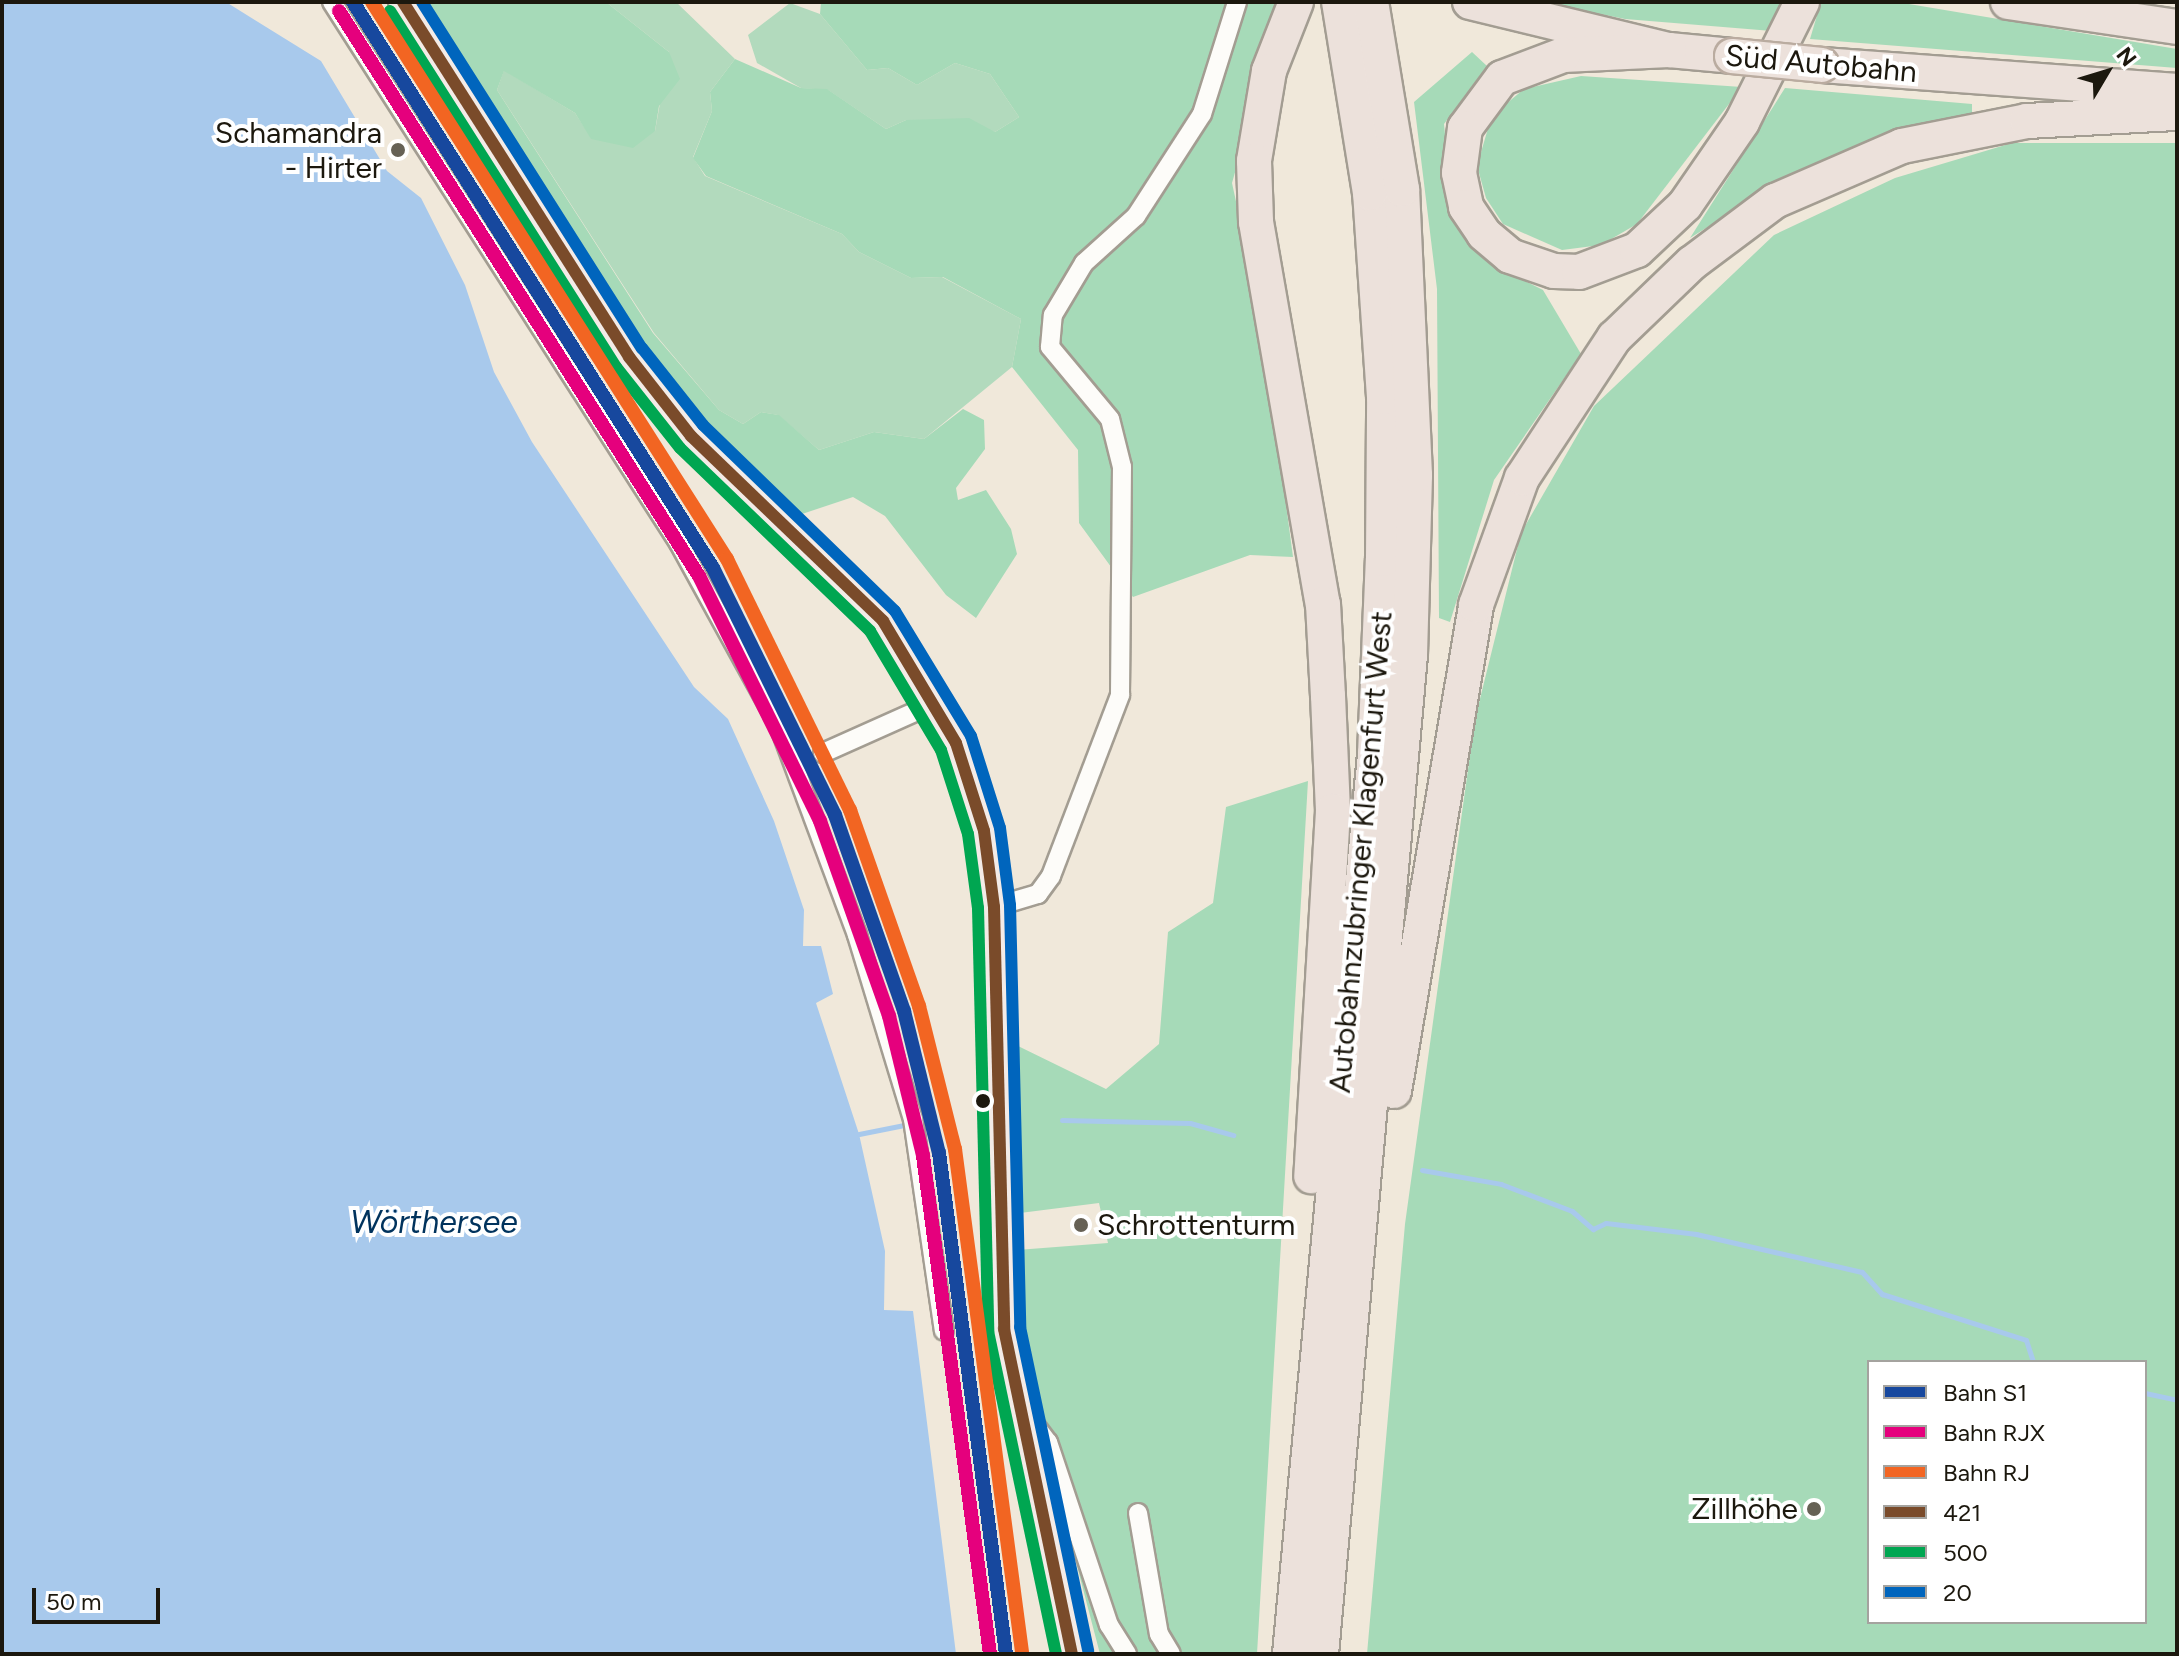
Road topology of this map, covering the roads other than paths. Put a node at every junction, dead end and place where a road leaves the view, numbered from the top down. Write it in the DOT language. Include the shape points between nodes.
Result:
graph roads {
  1 [pos="332,2"];
  2 [pos="403,2"];
  3 [pos="1296,2"];
  4 [pos="1339,2"];
  5 [pos="1371,2"];
  6 [pos="1470,2"];
  7 [pos="1802,2"];
  8 [pos="2008,2"];
  9 [pos="1233,6"];
  10 [pos="2177,27"];
  11 [pos="1669,50"];
  12 [pos="2177,91"];
  13 [pos="2177,113"];
  14 [pos="1386,191"];
  15 [pos="937,702"];
  16 [pos="823,753"];
  17 [pos="1410,889"];
  18 [pos="994,907"];
  19 [pos="944,1331"];
  20 [pos="1316,1348"];
  21 [pos="1013,1395"];
  22 [pos="1138,1513"];
  23 [pos="1072,1654"];
  24 [pos="1127,1654"];
  25 [pos="1171,1654"];
  26 [pos="1290,1654"];
  27 [pos="1321,1654"];
  1 -- 19 [label="street" via="679,543 779,725 913,1119"];
  2 -- 15 [label="main road" via="642,374 691,436 883,621"];
  3 -- 20 [label="highway" via="1269,71 1254,161 1256,222 1323,604 1332,797 1306,1280"];
  4 -- 14 [label="highway, Autobahnzubringer Klagenfurt West"];
  5 -- 14 [label="highway, Autobahnzubringer Klagenfurt West"];
  6 -- 11 [label="highway, Süd Autobahn"];
  7 -- 11 [label="highway" via="1742,122 1685,205 1637,250 1579,272 1554,271 1510,256 1484,234 1466,207 1459,173 1465,128 1502,78 1563,55"];
  8 -- 10 [label="highway"];
  9 -- 18 [label="street" via="1202,114 1136,216 1084,263 1053,315 1050,347 1110,419 1122,467 1120,695 1051,876 1038,894"];
  11 -- 12 [label="highway, Süd Autobahn, bridge"];
  13 -- 17 [label="highway" via="2027,121 1902,146 1775,201 1692,263 1614,338 1522,478 1476,605 1451,737"];
  14 -- 17 [label="highway, Autobahnzubringer Klagenfurt West" via="1415,475"];
  14 -- 20 [label="highway, Autobahnzubringer Klagenfurt West" via="1383,559 1359,935"];
  15 -- 16 [label="street"];
  15 -- 18 [label="main road" via="977,805"];
  17 -- 27 [label="highway" via="1380,1185 1355,1263"];
  18 -- 21 [label="main road" via="1000,1253"];
  20 -- 26 [label="highway, Autobahnzubringer Klagenfurt West"];
  21 -- 23 [label="main road"];
  21 -- 24 [label="street" via="1048,1442 1109,1625"];
  22 -- 25 [label="street" via="1159,1634"];
}
